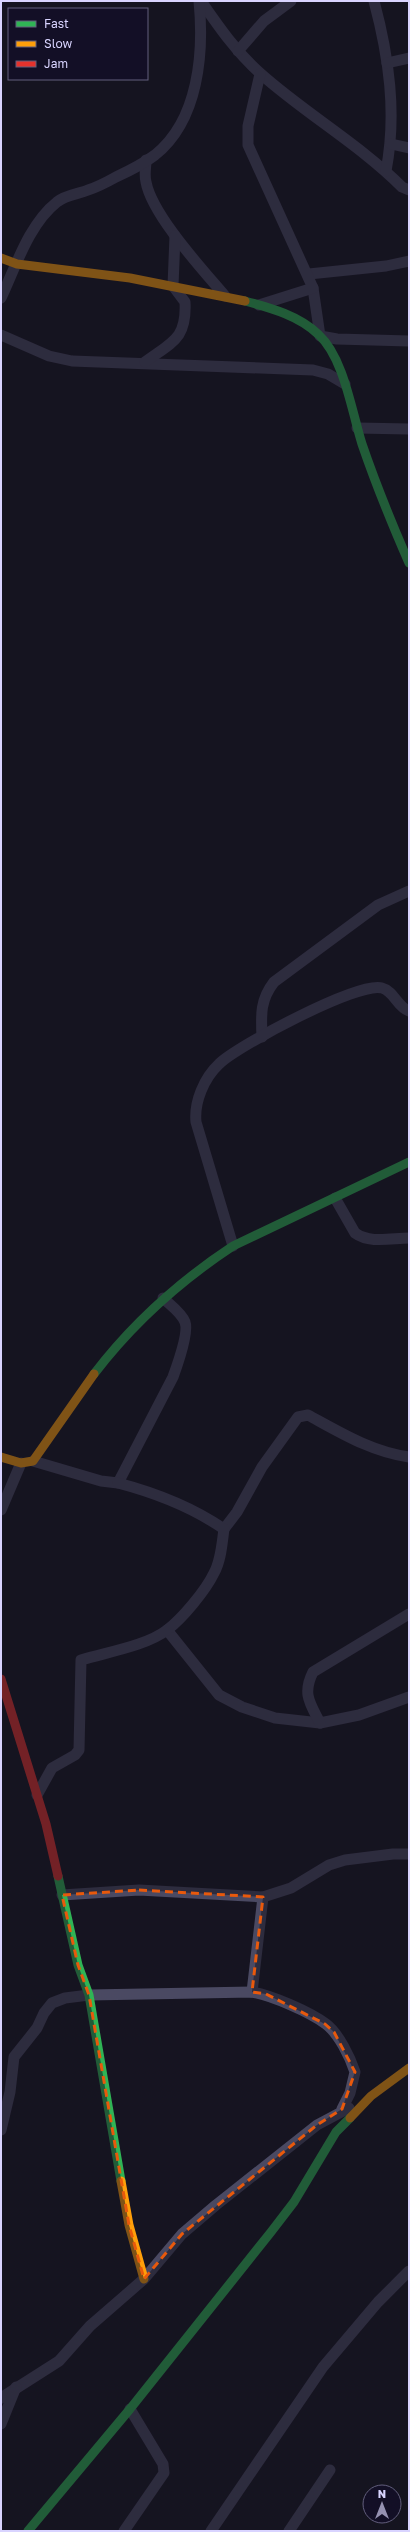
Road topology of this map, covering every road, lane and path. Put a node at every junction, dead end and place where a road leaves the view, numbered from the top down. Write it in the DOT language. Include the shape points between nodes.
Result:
graph roads {
  1 [pos="200,1"];
  2 [pos="291,1"];
  3 [pos="374,1"];
  4 [pos="238,51"];
  5 [pos="409,58"];
  6 [pos="387,63"];
  7 [pos="260,74"];
  8 [pos="391,144"];
  9 [pos="409,148"];
  10 [pos="146,160"];
  11 [pos="386,171"];
  12 [pos="409,190"];
  13 [pos="175,236"];
  14 [pos="1,258"];
  15 [pos="409,261"];
  16 [pos="17,264"];
  17 [pos="309,274"];
  18 [pos="173,286"];
  19 [pos="313,288"];
  20 [pos="225,296"];
  21 [pos="1,298"];
  22 [pos="257,305"];
  23 [pos="1,335"];
  24 [pos="320,336"];
  25 [pos="409,341"];
  26 [pos="145,362"];
  27 [pos="345,384"];
  28 [pos="357,428"];
  29 [pos="409,429"];
  30 [pos="409,563"];
  31 [pos="409,891"];
  32 [pos="409,1011"];
  33 [pos="262,1037"];
  34 [pos="409,1162"];
  35 [pos="335,1198"];
  36 [pos="409,1238"];
  37 [pos="233,1246"];
  38 [pos="163,1298"];
  39 [pos="1,1457"];
  40 [pos="409,1457"];
  41 [pos="33,1461"];
  42 [pos="21,1463"];
  43 [pos="118,1482"];
  44 [pos="1,1510"];
  45 [pos="224,1529"];
  46 [pos="409,1614"];
  47 [pos="167,1630"];
  48 [pos="1,1679"];
  49 [pos="409,1697"];
  50 [pos="320,1723"];
  51 [pos="37,1795"];
  52 [pos="409,1854"];
  53 [pos="62,1895"];
  54 [pos="262,1897"];
  55 [pos="252,1992"];
  56 [pos="89,1995"];
  57 [pos="409,2068"];
  58 [pos="360,2106"];
  59 [pos="342,2109"];
  60 [pos="1,2130"];
  61 [pos="409,2271"];
  62 [pos="144,2279"];
  63 [pos="16,2387"];
  64 [pos="1,2398"];
  65 [pos="130,2409"];
  66 [pos="1,2424"];
  67 [pos="330,2470"];
  68 [pos="28,2531"];
  69 [pos="124,2531"];
  70 [pos="211,2531"];
  71 [pos="289,2531"];
  1 -- 4 [label="street"];
  1 -- 10 [label="street" via="202,32 198,78 181,122 168,141"];
  2 -- 4 [label="street" via="264,21"];
  3 -- 6 [label="street" via="384,38"];
  4 -- 7 [label="street"];
  5 -- 6 [label="street"];
  6 -- 8 [label="street" via="392,122"];
  7 -- 11 [label="street"];
  7 -- 17 [label="street" via="248,126 248,145"];
  8 -- 9 [label="street"];
  8 -- 11 [label="street"];
  10 -- 13 [label="street" via="146,182 150,196"];
  10 -- 16 [label="street" via="90,190 59,200 39,221"];
  11 -- 12 [label="street" via="402,187"];
  13 -- 18 [label="street"];
  13 -- 20 [label="street"];
  14 -- 16 [label="street"];
  15 -- 17 [label="street"];
  16 -- 18 [label="street"];
  16 -- 21 [label="street"];
  17 -- 19 [label="street"];
  18 -- 20 [label="street"];
  18 -- 26 [label="street" via="185,302 183,329 175,340"];
  19 -- 22 [label="street"];
  19 -- 24 [label="street"];
  20 -- 22 [label="street"];
  22 -- 24 [label="street" via="308,324"];
  23 -- 26 [label="street" via="49,356 72,361"];
  24 -- 25 [label="street" via="337,339"];
  24 -- 27 [label="street"];
  26 -- 27 [label="street" via="313,370 328,374"];
  27 -- 28 [label="street"];
  28 -- 29 [label="street"];
  28 -- 30 [label="street"];
  31 -- 33 [label="street" via="378,905 274,982 265,993 261,1008"];
  32 -- 33 [label="street" via="402,1008 390,992 372,987 313,1008"];
  33 -- 37 [label="street" via="218,1064 198,1098 195,1110 196,1122"];
  34 -- 35 [label="street"];
  35 -- 36 [label="street" via="359,1236 388,1240"];
  35 -- 37 [label="street"];
  37 -- 38 [label="street"];
  38 -- 41 [label="street" via="130,1330 94,1374"];
  38 -- 43 [label="street" via="186,1324 178,1362"];
  39 -- 42 [label="street"];
  40 -- 45 [label="street" via="391,1455 367,1446 308,1415 298,1417 262,1466 237,1512"];
  41 -- 42 [label="street"];
  41 -- 43 [label="street" via="101,1481"];
  42 -- 44 [label="street"];
  43 -- 45 [label="street" via="149,1491 195,1511"];
  45 -- 47 [label="street" via="214,1573 192,1603"];
  46 -- 50 [label="street" via="313,1672 307,1683 307,1697"];
  47 -- 50 [label="street" via="226,1701 275,1718"];
  47 -- 51 [label="street" via="139,1643 81,1660 79,1750 52,1768"];
  48 -- 51 [label="street"];
  49 -- 50 [label="street" via="359,1715"];
  51 -- 53 [label="street"];
  52 -- 54 [label="street" via="345,1860 329,1865 291,1888"];
  53 -- 54 [label="street" via="139,1890"];
  53 -- 56 [label="street" via="78,1965"];
  54 -- 55 [label="street"];
  55 -- 56 [label="street"];
  55 -- 59 [label="street" via="266,1994 279,2000 326,2024 334,2032 355,2072 350,2093"];
  56 -- 60 [label="street" via="65,1998 52,2003 44,2012 37,2028 14,2057 10,2092"];
  56 -- 62 [label="street" via="129,2225"];
  57 -- 58 [label="street"];
  58 -- 59 [label="street"];
  58 -- 65 [label="street" via="336,2132 294,2202"];
  59 -- 62 [label="street" via="317,2125 182,2234"];
  61 -- 70 [label="street" via="378,2302 323,2368"];
  62 -- 63 [label="street" via="90,2326 59,2361"];
  63 -- 64 [label="street"];
  63 -- 66 [label="street"];
  65 -- 68 [label="street"];
  65 -- 69 [label="street" via="165,2469"];
  67 -- 71 [label="street"];
}
